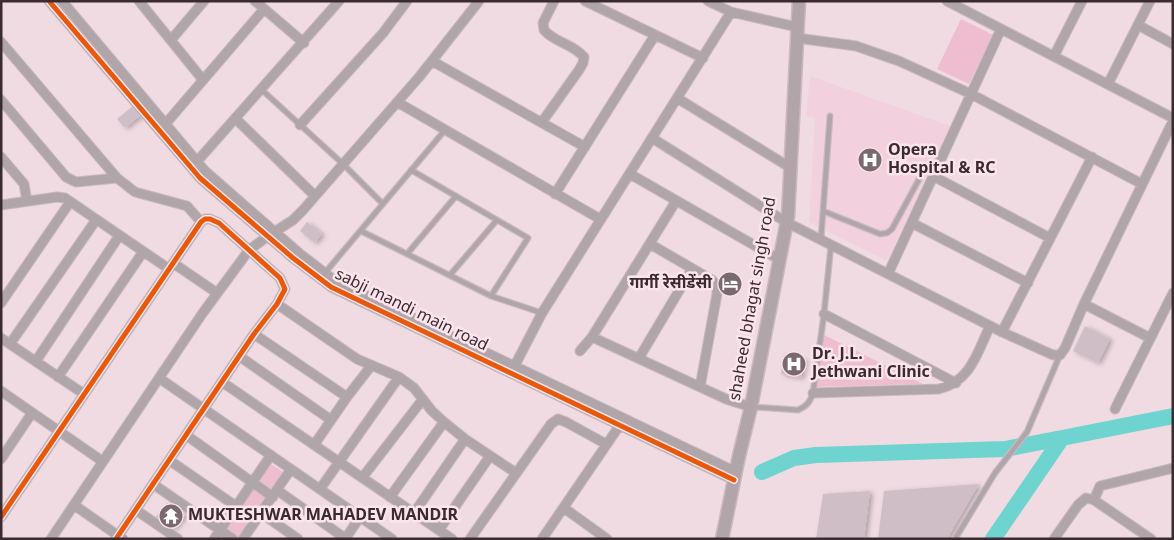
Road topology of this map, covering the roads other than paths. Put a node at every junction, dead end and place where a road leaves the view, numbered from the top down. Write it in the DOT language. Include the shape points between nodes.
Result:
graph roads {
  1 [pos="49,1"];
  2 [pos="62,1"];
  3 [pos="139,1"];
  4 [pos="204,1"];
  5 [pos="255,1"];
  6 [pos="339,1"];
  7 [pos="407,1"];
  8 [pos="479,1"];
  9 [pos="554,1"];
  10 [pos="585,1"];
  11 [pos="708,1"];
  12 [pos="799,1"];
  13 [pos="947,1"];
  14 [pos="1082,1"];
  15 [pos="1150,1"];
  16 [pos="961,4"];
  17 [pos="264,9"];
  18 [pos="731,12"];
  19 [pos="1138,25"];
  20 [pos="1001,29"];
  21 [pos="797,33"];
  22 [pos="655,35"];
  23 [pos="170,40"];
  24 [pos="1,42"];
  25 [pos="304,43"];
  26 [pos="1173,44"];
  27 [pos="1054,56"];
  28 [pos="703,58"];
  29 [pos="432,61"];
  30 [pos="203,80"];
  31 [pos="1108,84"];
  32 [pos="262,90"];
  33 [pos="971,94"];
  34 [pos="677,98"];
  35 [pos="1,100"];
  36 [pos="397,102"];
  37 [pos="830,116"];
  38 [pos="236,119"];
  39 [pos="1173,119"];
  40 [pos="542,122"];
  41 [pos="300,125"];
  42 [pos="162,128"];
  43 [pos="445,130"];
  44 [pos="652,138"];
  45 [pos="585,147"];
  46 [pos="1,157"];
  47 [pos="1092,158"];
  48 [pos="343,164"];
  49 [pos="194,165"];
  50 [pos="791,168"];
  51 [pos="411,170"];
  52 [pos="923,172"];
  53 [pos="630,174"];
  54 [pos="933,176"];
  55 [pos="117,178"];
  56 [pos="1142,184"];
  57 [pos="555,194"];
  58 [pos="315,196"];
  59 [pos="456,196"];
  60 [pos="27,201"];
  61 [pos="676,201"];
  62 [pos="70,202"];
  63 [pos="383,204"];
  64 [pos="1,205"];
  65 [pos="823,211"];
  66 [pos="96,220"];
  67 [pos="497,220"];
  68 [pos="600,220"];
  69 [pos="201,222"];
  70 [pos="786,222"];
  71 [pos="912,223"];
  72 [pos="361,230"];
  73 [pos="272,234"];
  74 [pos="119,236"];
  75 [pos="1050,238"];
  76 [pos="821,240"];
  77 [pos="650,244"];
  78 [pos="831,245"];
  79 [pos="249,250"];
  80 [pos="143,252"];
  81 [pos="407,254"];
  82 [pos="780,260"];
  83 [pos="171,266"];
  84 [pos="692,269"];
  85 [pos="888,274"];
  86 [pos="450,275"];
  87 [pos="323,276"];
  88 [pos="1028,283"];
  89 [pos="1173,293"];
  90 [pos="217,294"];
  91 [pos="491,296"];
  92 [pos="1,302"];
  93 [pos="277,304"];
  94 [pos="1084,304"];
  95 [pos="542,313"];
  96 [pos="824,314"];
  97 [pos="990,326"];
  98 [pos="1002,332"];
  99 [pos="254,334"];
  100 [pos="592,337"];
  101 [pos="1,338"];
  102 [pos="1150,338"];
  103 [pos="10,344"];
  104 [pos="580,351"];
  105 [pos="1060,355"];
  106 [pos="239,356"];
  107 [pos="639,358"];
  108 [pos="36,362"];
  109 [pos="371,366"];
  110 [pos="513,370"];
  111 [pos="58,377"];
  112 [pos="399,377"];
  113 [pos="159,378"];
  114 [pos="222,382"];
  115 [pos="956,382"];
  116 [pos="700,387"];
  117 [pos="1,392"];
  118 [pos="812,393"];
  119 [pos="84,394"];
  120 [pos="348,396"];
  121 [pos="423,399"];
  122 [pos="752,407"];
  123 [pos="204,409"];
  124 [pos="1115,409"];
  125 [pos="32,413"];
  126 [pos="331,420"];
  127 [pos="444,422"];
  128 [pos="622,422"];
  129 [pos="59,431"];
  130 [pos="186,435"];
  131 [pos="465,439"];
  132 [pos="606,444"];
  133 [pos="314,445"];
  134 [pos="2,455"];
  135 [pos="271,455"];
  136 [pos="490,456"];
  137 [pos="169,460"];
  138 [pos="102,461"];
  139 [pos="339,462"];
  140 [pos="1173,468"];
  141 [pos="291,469"];
  142 [pos="516,473"];
  143 [pos="735,476"];
  144 [pos="362,478"];
  145 [pos="253,482"];
  146 [pos="153,484"];
  147 [pos="320,489"];
  148 [pos="275,493"];
  149 [pos="390,497"];
  150 [pos="1094,500"];
  151 [pos="74,505"];
  152 [pos="237,506"];
  153 [pos="564,508"];
  154 [pos="136,510"];
  155 [pos="414,513"];
  156 [pos="259,516"];
  157 [pos="1,517"];
  158 [pos="360,517"];
  159 [pos="220,530"];
  160 [pos="439,530"];
  161 [pos="1140,536"];
  162 [pos="119,538"];
  163 [pos="346,538"];
  164 [pos="51,539"];
  165 [pos="178,539"];
  166 [pos="214,539"];
  167 [pos="233,539"];
  168 [pos="243,539"];
  169 [pos="298,539"];
  170 [pos="392,539"];
  171 [pos="452,539"];
  172 [pos="470,539"];
  173 [pos="542,539"];
  174 [pos="606,539"];
  175 [pos="722,539"];
  176 [pos="955,539"];
  177 [pos="1054,539"];
  178 [pos="1151,539"];
  1 -- 42 [label="street, sabji mandi main road"];
  2 -- 42 [label="street"];
  3 -- 23 [label="street"];
  4 -- 23 [label="street"];
  5 -- 17 [label="street"];
  6 -- 25 [label="street"];
  7 -- 41 [label="street" via="383,33"];
  8 -- 29 [label="street"];
  9 -- 40 [label="street" via="544,30 584,56 579,70"];
  10 -- 22 [label="street"];
  11 -- 18 [label="street"];
  12 -- 21 [label="street, shaheed bhagat singh road"];
  13 -- 16 [label="street"];
  14 -- 27 [label="street"];
  15 -- 19 [label="street"];
  16 -- 20 [label="street"];
  17 -- 25 [label="street"];
  17 -- 30 [label="street"];
  18 -- 21 [label="street"];
  18 -- 28 [label="street"];
  19 -- 26 [label="street"];
  19 -- 31 [label="street"];
  20 -- 27 [label="street"];
  20 -- 33 [label="street"];
  21 -- 33 [label="street" via="900,60"];
  21 -- 50 [label="street, shaheed bhagat singh road"];
  22 -- 28 [label="street"];
  22 -- 45 [label="street"];
  23 -- 30 [label="street"];
  24 -- 55 [label="street"];
  25 -- 32 [label="street"];
  27 -- 31 [label="street"];
  28 -- 34 [label="street"];
  29 -- 36 [label="street"];
  29 -- 40 [label="street"];
  30 -- 42 [label="street"];
  31 -- 39 [label="street"];
  32 -- 38 [label="street"];
  32 -- 41 [label="lane"];
  33 -- 47 [label="street"];
  33 -- 54 [label="street"];
  34 -- 44 [label="street"];
  34 -- 50 [label="street"];
  35 -- 55 [label="street" via="66,177 76,182"];
  36 -- 43 [label="street"];
  36 -- 48 [label="street"];
  37 -- 65 [label="lane"];
  38 -- 49 [label="street"];
  38 -- 58 [label="street"];
  39 -- 56 [label="street"];
  40 -- 45 [label="street"];
  41 -- 48 [label="lane"];
  42 -- 49 [label="street, sabji mandi main road"];
  43 -- 51 [label="lane"];
  43 -- 57 [label="street"];
  44 -- 53 [label="street"];
  44 -- 70 [label="street"];
  45 -- 57 [label="street"];
  46 -- 60 [label="street" via="24,184"];
  47 -- 56 [label="street"];
  47 -- 75 [label="street"];
  48 -- 58 [label="street"];
  48 -- 63 [label="lane"];
  49 -- 73 [label="street, sabji mandi main road" via="200,178"];
  50 -- 70 [label="street, shaheed bhagat singh road"];
  51 -- 59 [label="lane"];
  51 -- 63 [label="lane"];
  52 -- 65 [label="lane" via="887,233 880,234"];
  53 -- 61 [label="street"];
  53 -- 68 [label="street"];
  54 -- 71 [label="street"];
  54 -- 75 [label="street"];
  55 -- 69 [label="street" via="135,192 187,206"];
  56 -- 94 [label="street"];
  57 -- 68 [label="street"];
  58 -- 73 [label="street" via="293,220"];
  59 -- 67 [label="lane"];
  59 -- 81 [label="lane"];
  60 -- 62 [label="street" via="57,197"];
  60 -- 64 [label="street"];
  61 -- 77 [label="street"];
  61 -- 82 [label="street"];
  62 -- 66 [label="street"];
  62 -- 92 [label="street"];
  63 -- 72 [label="lane"];
  65 -- 76 [label="lane"];
  66 -- 74 [label="street"];
  66 -- 103 [label="street"];
  67 -- 86 [label="lane"];
  67 -- 91 [label="lane" via="528,238"];
  68 -- 95 [label="street"];
  69 -- 79 [label="street" via="210,219 219,223"];
  69 -- 83 [label="street"];
  70 -- 76 [label="street"];
  70 -- 82 [label="street, shaheed bhagat singh road"];
  71 -- 85 [label="street"];
  71 -- 88 [label="street"];
  72 -- 81 [label="lane"];
  72 -- 87 [label="lane"];
  73 -- 79 [label="street"];
  73 -- 87 [label="street, sabji mandi main road"];
  74 -- 80 [label="street"];
  74 -- 108 [label="street"];
  75 -- 88 [label="street"];
  76 -- 78 [label="street"];
  77 -- 84 [label="street"];
  77 -- 100 [label="street"];
  78 -- 85 [label="street"];
  78 -- 96 [label="lane"];
  79 -- 90 [label="street"];
  79 -- 93 [label="street" via="284,283 284,293"];
  80 -- 83 [label="street"];
  80 -- 111 [label="street"];
  81 -- 86 [label="lane"];
  82 -- 122 [label="street, shaheed bhagat singh road"];
  83 -- 90 [label="street"];
  83 -- 119 [label="street"];
  84 -- 107 [label="street"];
  84 -- 116 [label="street" via="712,280 717,287"];
  85 -- 97 [label="street"];
  86 -- 91 [label="lane"];
  87 -- 110 [label="street, sabji mandi main road" via="331,287"];
  88 -- 98 [label="street"];
  89 -- 102 [label="street"];
  90 -- 113 [label="street"];
  91 -- 95 [label="lane"];
  93 -- 99 [label="street"];
  93 -- 109 [label="street"];
  94 -- 102 [label="street"];
  94 -- 105 [label="street"];
  95 -- 110 [label="street"];
  96 -- 115 [label="street"];
  96 -- 118 [label="lane"];
  97 -- 98 [label="street"];
  97 -- 115 [label="street" via="971,366"];
  98 -- 105 [label="street" via="1053,355"];
  99 -- 106 [label="street"];
  99 -- 120 [label="street"];
  100 -- 104 [label="street"];
  100 -- 107 [label="street"];
  101 -- 103 [label="street"];
  102 -- 124 [label="street"];
  103 -- 108 [label="street"];
  105 -- 176 [label="lane" via="1026,432 995,472"];
  106 -- 114 [label="street"];
  106 -- 126 [label="street"];
  107 -- 116 [label="street"];
  108 -- 111 [label="street"];
  109 -- 112 [label="street"];
  109 -- 120 [label="street"];
  110 -- 128 [label="street, sabji mandi main road"];
  111 -- 119 [label="street"];
  112 -- 121 [label="street"];
  112 -- 139 [label="street"];
  113 -- 123 [label="street"];
  113 -- 138 [label="street"];
  114 -- 123 [label="street"];
  114 -- 133 [label="street"];
  115 -- 118 [label="street" via="939,389"];
  116 -- 122 [label="street"];
  117 -- 125 [label="street"];
  118 -- 122 [label="lane" via="810,401 798,410"];
  119 -- 129 [label="street"];
  120 -- 126 [label="street"];
  121 -- 127 [label="street"];
  121 -- 144 [label="street"];
  122 -- 143 [label="street, shaheed bhagat singh road"];
  123 -- 130 [label="street"];
  123 -- 135 [label="street"];
  125 -- 129 [label="street"];
  125 -- 134 [label="street"];
  126 -- 133 [label="street"];
  127 -- 131 [label="street"];
  127 -- 149 [label="street"];
  128 -- 132 [label="street"];
  128 -- 143 [label="street, sabji mandi main road"];
  129 -- 138 [label="street"];
  129 -- 157 [label="street"];
  130 -- 137 [label="street"];
  130 -- 145 [label="street"];
  131 -- 136 [label="street"];
  131 -- 155 [label="street"];
  132 -- 142 [label="street" via="558,419"];
  132 -- 153 [label="street"];
  133 -- 139 [label="street"];
  135 -- 141 [label="street"];
  135 -- 145 [label="street"];
  136 -- 142 [label="street"];
  136 -- 160 [label="street"];
  137 -- 146 [label="street"];
  137 -- 152 [label="street"];
  138 -- 151 [label="street"];
  139 -- 144 [label="street"];
  139 -- 147 [label="street"];
  140 -- 150 [label="street" via="1100,486"];
  141 -- 147 [label="street"];
  141 -- 148 [label="street"];
  142 -- 172 [label="street"];
  143 -- 175 [label="street, shaheed bhagat singh road"];
  144 -- 149 [label="street"];
  145 -- 148 [label="street"];
  145 -- 152 [label="street"];
  146 -- 154 [label="street"];
  146 -- 159 [label="street"];
  147 -- 158 [label="street"];
  148 -- 156 [label="street"];
  148 -- 163 [label="street"];
  149 -- 155 [label="street"];
  150 -- 161 [label="street"];
  150 -- 177 [label="street" via="1086,498 1078,505"];
  151 -- 162 [label="street"];
  151 -- 164 [label="street"];
  152 -- 156 [label="street"];
  152 -- 159 [label="street"];
  153 -- 173 [label="street"];
  153 -- 174 [label="street"];
  154 -- 162 [label="street"];
  154 -- 165 [label="street"];
  155 -- 160 [label="street"];
  156 -- 168 [label="street"];
  156 -- 169 [label="street"];
  158 -- 163 [label="street"];
  158 -- 170 [label="street"];
  159 -- 166 [label="street"];
  159 -- 167 [label="street"];
  160 -- 171 [label="street"];
  161 -- 178 [label="street"];
}
